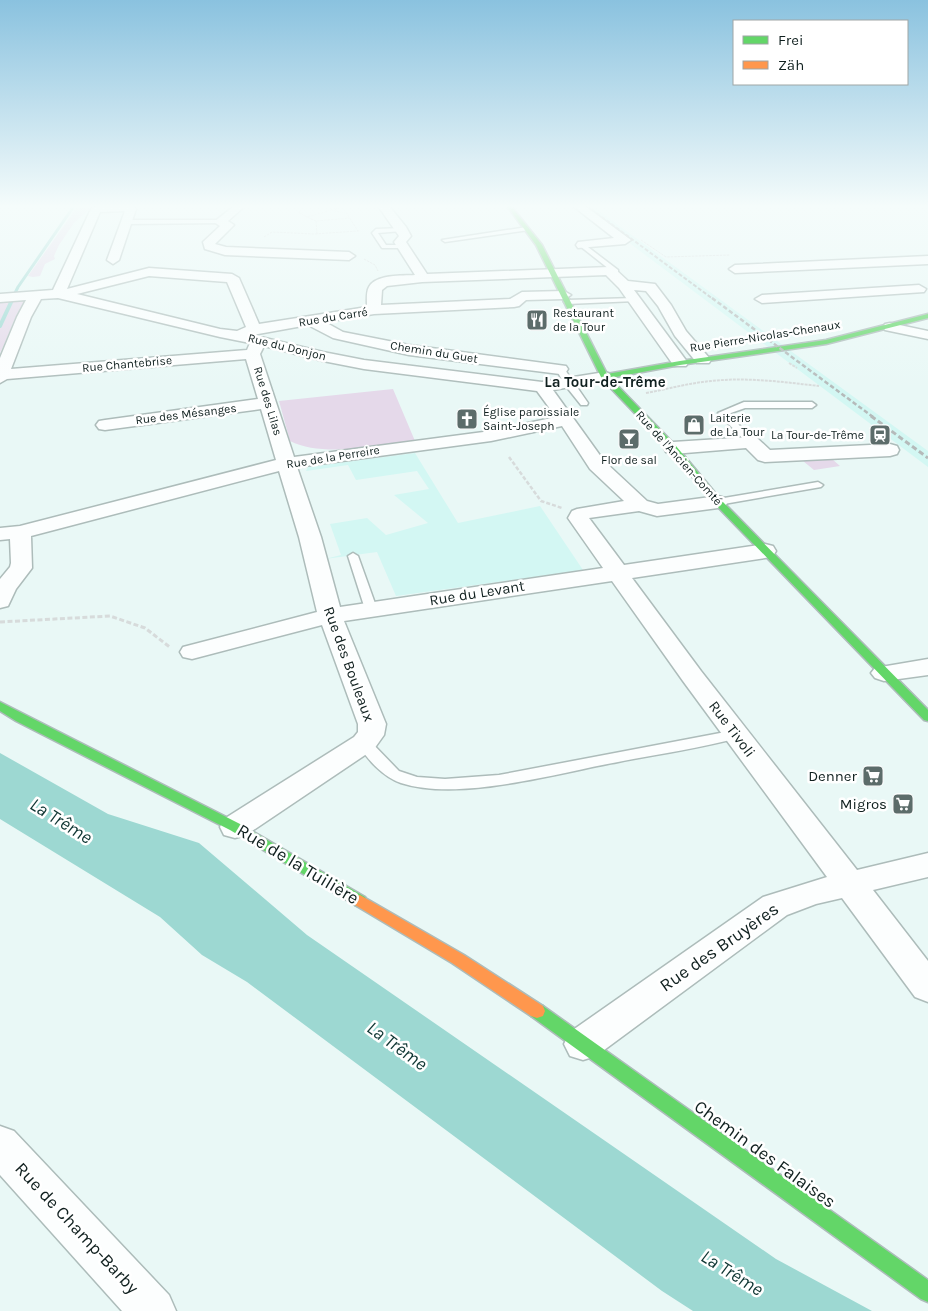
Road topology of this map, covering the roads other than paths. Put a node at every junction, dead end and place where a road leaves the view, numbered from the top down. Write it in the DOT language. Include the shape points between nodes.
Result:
graph roads {
  1 [pos="70,267"];
  2 [pos="417,267"];
  3 [pos="550,267"];
  4 [pos="611,267"];
  5 [pos="777,267"];
  6 [pos="882,267"];
  7 [pos="735,269"];
  8 [pos="609,271"];
  9 [pos="553,273"];
  10 [pos="422,278"];
  11 [pos="624,285"];
  12 [pos="925,292"];
  13 [pos="58,294"];
  14 [pos="31,297"];
  15 [pos="0,298"];
  16 [pos="565,298"];
  17 [pos="762,299"];
  18 [pos="634,300"];
  19 [pos="374,310"];
  20 [pos="928,316"];
  21 [pos="312,321"];
  22 [pos="890,328"];
  23 [pos="928,335"];
  24 [pos="255,341"];
  25 [pos="703,360"];
  26 [pos="680,363"];
  27 [pos="564,376"];
  28 [pos="1,377"];
  29 [pos="605,377"];
  30 [pos="542,387"];
  31 [pos="267,403"];
  32 [pos="584,403"];
  33 [pos="812,405"];
  34 [pos="567,420"];
  35 [pos="105,425"];
  36 [pos="751,442"];
  37 [pos="673,448"];
  38 [pos="890,450"];
  39 [pos="288,463"];
  40 [pos="818,485"];
  41 [pos="718,502"];
  42 [pos="640,505"];
  43 [pos="10,533"];
  44 [pos="765,551"];
  45 [pos="353,556"];
  46 [pos="616,572"];
  47 [pos="0,601"];
  48 [pos="371,609"];
  49 [pos="330,616"];
  50 [pos="192,652"];
  51 [pos="928,667"];
  52 [pos="884,673"];
  53 [pos="0,706"];
  54 [pos="928,717"];
  55 [pos="736,734"];
  56 [pos="364,743"];
  57 [pos="235,827"];
  58 [pos="928,865"];
  59 [pos="850,884"];
  60 [pos="928,987"];
  61 [pos="583,1044"];
  62 [pos="0,1145"];
  63 [pos="928,1292"];
  64 [pos="153,1311"];
  1 -- 13 [label="street"];
  2 -- 10 [label="street"];
  3 -- 9 [label="main road, Rue de l'Ancien-Comté"];
  4 -- 8 [label="lane" via="616,271"];
  5 -- 7 [label="street"];
  6 -- 12 [label="street"];
  8 -- 9 [label="street"];
  8 -- 11 [label="street"];
  9 -- 10 [label="street"];
  9 -- 16 [label="main road, Rue de l'Ancien-Comté"];
  10 -- 19 [label="street" via="384,282 376,288"];
  11 -- 18 [label="street"];
  11 -- 25 [label="street" via="650,287 680,333"];
  12 -- 17 [label="street"];
  13 -- 14 [label="street, Rue du Donjon"];
  13 -- 24 [label="street, Rue du Donjon"];
  13 -- 24 [label="street, Rue des Lilas" via="149,272 232,278"];
  14 -- 15 [label="street, Rue du Donjon"];
  14 -- 28 [label="street"];
  16 -- 18 [label="lane"];
  16 -- 19 [label="street, Rue du Carré" via="522,296 514,303 514,314 429,317 428,306"];
  16 -- 29 [label="main road, Rue de l'Ancien-Comté"];
  18 -- 26 [label="street"];
  19 -- 21 [label="street, Rue du Carré"];
  20 -- 22 [label="main road, Rue Pierre-Nicolas-Chenaux"];
  21 -- 24 [label="street, Rue du Carré"];
  21 -- 27 [label="street, Chemin du Guet" via="338,335"];
  22 -- 23 [label="street"];
  22 -- 25 [label="main road, Rue Pierre-Nicolas-Chenaux" via="826,342"];
  24 -- 28 [label="street, Rue Chantebrise"];
  24 -- 30 [label="street, Rue du Donjon" via="352,362"];
  24 -- 31 [label="street, Rue des Lilas"];
  25 -- 26 [label="main road, Rue Pierre-Nicolas-Chenaux"];
  26 -- 29 [label="main road, Rue Pierre-Nicolas-Chenaux"];
  27 -- 29 [label="street"];
  27 -- 30 [label="street"];
  27 -- 32 [label="lane"];
  29 -- 37 [label="main road, Rue de l'Ancien-Comté"];
  30 -- 34 [label="street"];
  31 -- 35 [label="street, Rue des Mésanges"];
  31 -- 39 [label="street, Rue des Lilas"];
  33 -- 36 [label="lane" via="744,405 722,413"];
  34 -- 39 [label="street, Rue de la Perreire" via="491,436"];
  34 -- 42 [label="street" via="597,465"];
  36 -- 37 [label="street"];
  36 -- 38 [label="street" via="765,456"];
  37 -- 41 [label="main road, Rue de l'Ancien-Comté"];
  39 -- 43 [label="street, Rue de la Perreire"];
  39 -- 49 [label="street, Rue des Bouleaux"];
  40 -- 41 [label="lane"];
  41 -- 42 [label="street" via="657,510"];
  41 -- 44 [label="main road, Rue de l'Ancien-Comté"];
  42 -- 46 [label="street, Rue Tivoli" via="579,515 580,522"];
  43 -- 47 [label="street" via="21,568 5,588"];
  44 -- 46 [label="street, Rue du Levant"];
  44 -- 52 [label="main road, Rue de l'Ancien-Comté"];
  45 -- 48 [label="lane"];
  46 -- 48 [label="street, Rue du Levant"];
  46 -- 55 [label="street, Rue Tivoli"];
  48 -- 49 [label="street, Rue du Levant"];
  49 -- 50 [label="street, Rue du Levant"];
  49 -- 56 [label="street, Rue des Bouleaux" via="372,724 370,737"];
  51 -- 52 [label="street"];
  52 -- 54 [label="main road, Rue de l'Ancien-Comté"];
  53 -- 57 [label="main road, Rue de la Tuilière"];
  55 -- 56 [label="lane" via="499,780 464,783 431,783 397,776"];
  55 -- 59 [label="street, Rue Tivoli"];
  56 -- 57 [label="street, Rue des Bouleaux"];
  57 -- 61 [label="main road, Rue de la Tuilière" via="458,960"];
  58 -- 59 [label="street, Rue des Bruyères"];
  59 -- 60 [label="street, Rue Tivoli"];
  59 -- 61 [label="street, Rue des Bruyères" via="775,906"];
  61 -- 63 [label="main road, Chemin des Falaises"];
  62 -- 64 [label="street, Rue de Champ-Barby"];
}
